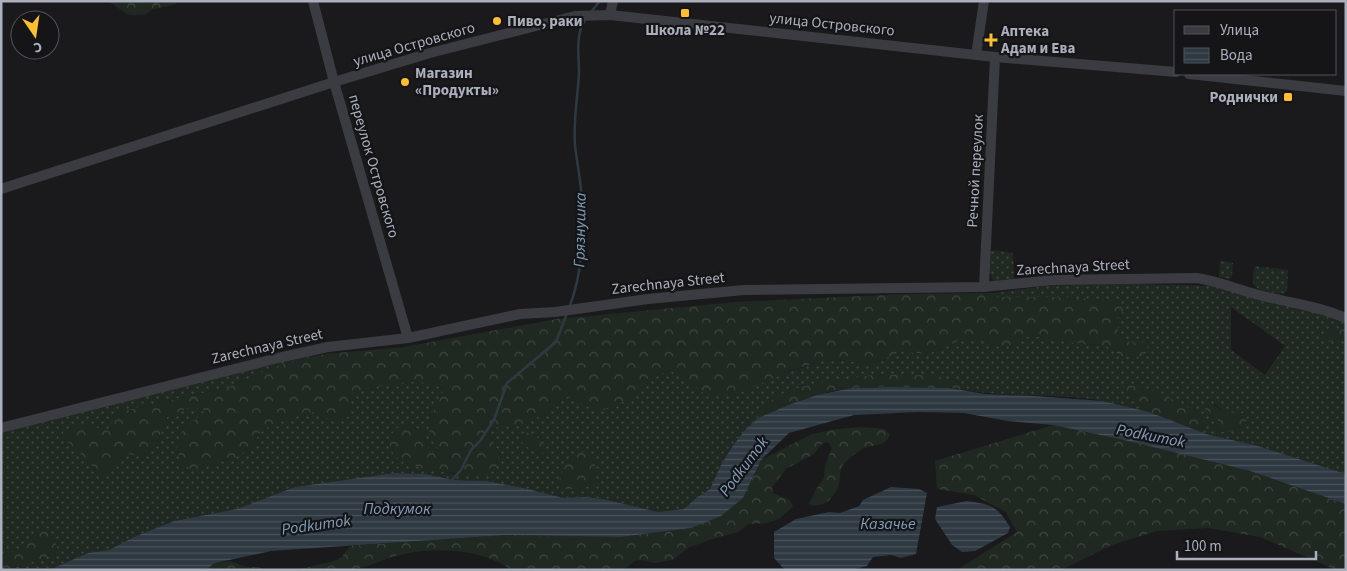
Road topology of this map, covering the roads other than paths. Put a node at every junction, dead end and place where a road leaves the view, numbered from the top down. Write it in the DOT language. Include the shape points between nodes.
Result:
graph roads {
  1 [pos="312,1"];
  2 [pos="613,1"];
  3 [pos="984,1"];
  4 [pos="606,15"];
  5 [pos="976,55"];
  6 [pos="995,57"];
  7 [pos="1174,72"];
  8 [pos="1198,75"];
  9 [pos="334,82"];
  10 [pos="1346,91"];
  11 [pos="1,188"];
  12 [pos="984,287"];
  13 [pos="1346,318"];
  14 [pos="408,338"];
  15 [pos="1,428"];
  1 -- 9 [label="street, переулок Островского"];
  2 -- 4 [label="street"];
  3 -- 5 [label="street"];
  4 -- 5 [label="street, улица Островского"];
  4 -- 9 [label="street, улица Островского" via="575,16 430,53"];
  5 -- 6 [label="street, улица Островского"];
  6 -- 7 [label="street, улица Островского"];
  6 -- 12 [label="street, Речной переулок"];
  8 -- 10 [label="street"];
  9 -- 11 [label="street, улица Островского"];
  9 -- 14 [label="street, переулок Островского"];
  12 -- 13 [label="street, Zarechnaya Street" via="1053,280 1197,278 1315,307"];
  12 -- 14 [label="street, Zarechnaya Street" via="744,290 520,314"];
  14 -- 15 [label="street, Zarechnaya Street" via="328,347 278,358"];
}
